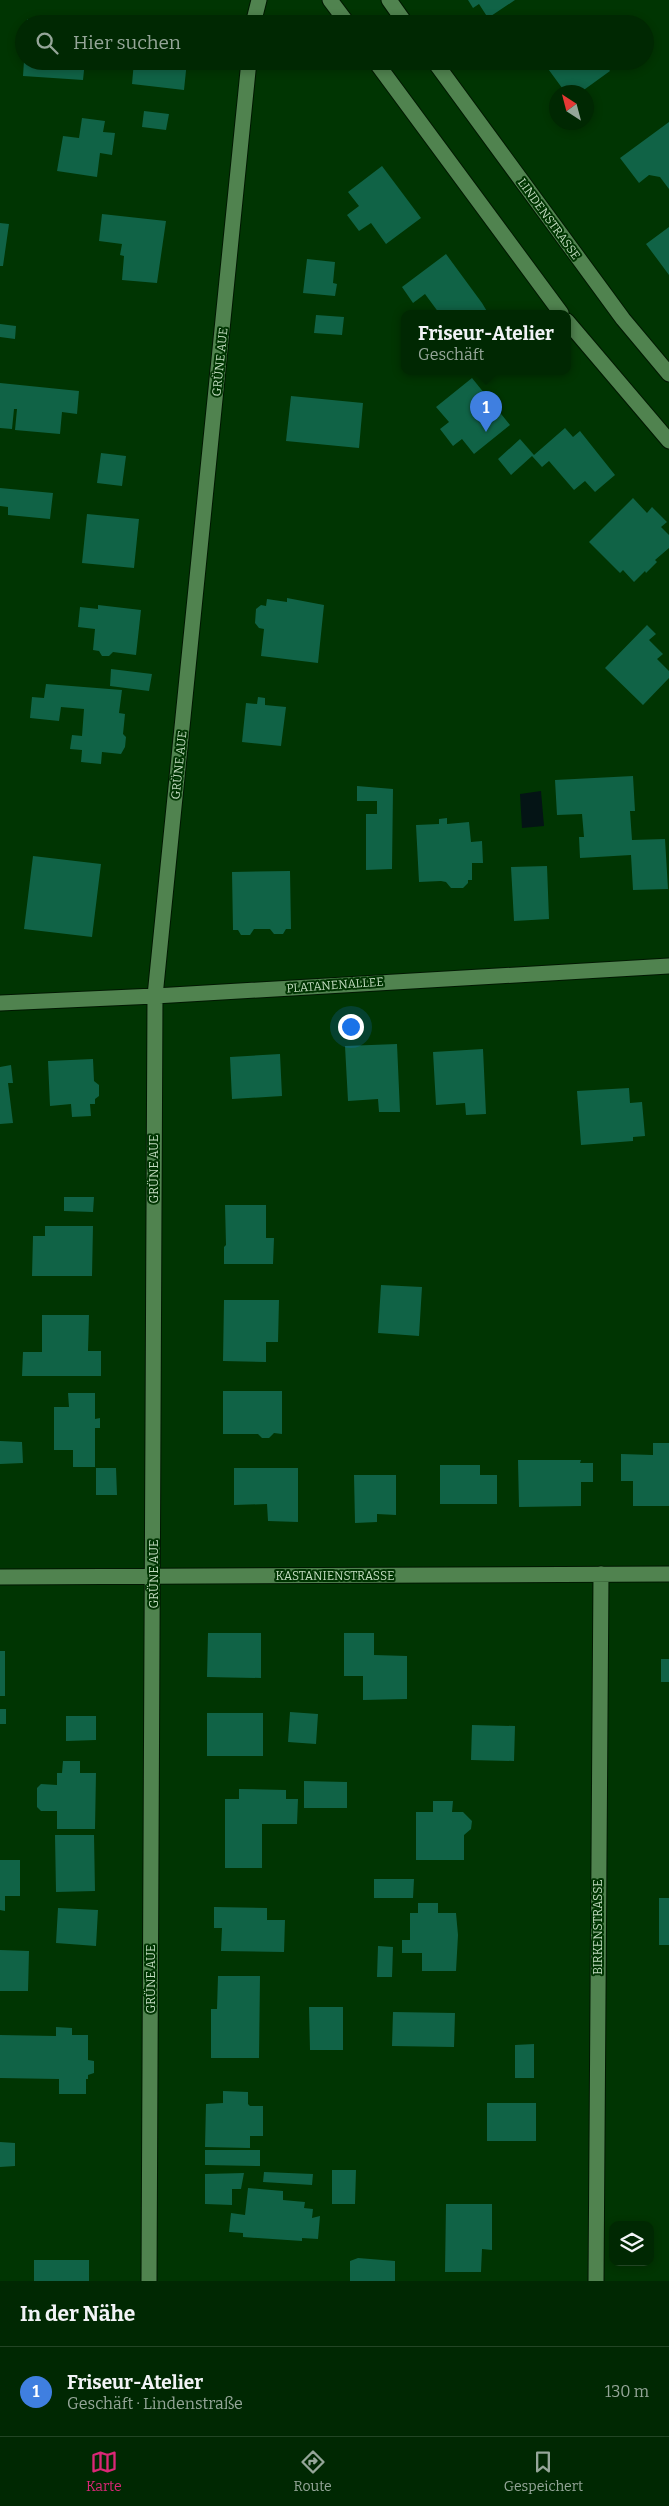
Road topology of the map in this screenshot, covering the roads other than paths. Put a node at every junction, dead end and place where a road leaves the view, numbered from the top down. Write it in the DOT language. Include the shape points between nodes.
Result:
graph roads {
  1 [pos="259,0"];
  2 [pos="330,0"];
  3 [pos="389,0"];
  4 [pos="255,15"];
  5 [pos="341,15"];
  6 [pos="400,15"];
  7 [pos="248,70"];
  8 [pos="382,70"];
  9 [pos="441,70"];
  10 [pos="559,310"];
  11 [pos="571,326"];
  12 [pos="669,374"];
  13 [pos="669,441"];
  14 [pos="669,966"];
  15 [pos="155,996"];
  16 [pos="0,1003"];
  17 [pos="601,1574"];
  18 [pos="669,1574"];
  19 [pos="0,1578"];
  20 [pos="154,1578"];
  21 [pos="149,2281"];
  22 [pos="596,2281"];
  1 -- 4 [label="street"];
  2 -- 5 [label="street"];
  3 -- 6 [label="street"];
  7 -- 15 [label="street, GRÜNE AUE"];
  8 -- 10 [label="street"];
  9 -- 12 [label="street, LINDENSTRASSE" via="622,319"];
  11 -- 13 [label="street"];
  14 -- 15 [label="street, PLATANENALLEE"];
  15 -- 16 [label="street, PLATANENALLEE"];
  15 -- 20 [label="street, GRÜNE AUE"];
  17 -- 18 [label="street, KASTANIENSTRASSE"];
  17 -- 20 [label="street, KASTANIENSTRASSE"];
  17 -- 22 [label="street, BIRKENSTRASSE"];
  19 -- 20 [label="street, KASTANIENSTRASSE"];
  20 -- 21 [label="street, GRÜNE AUE"];
}
